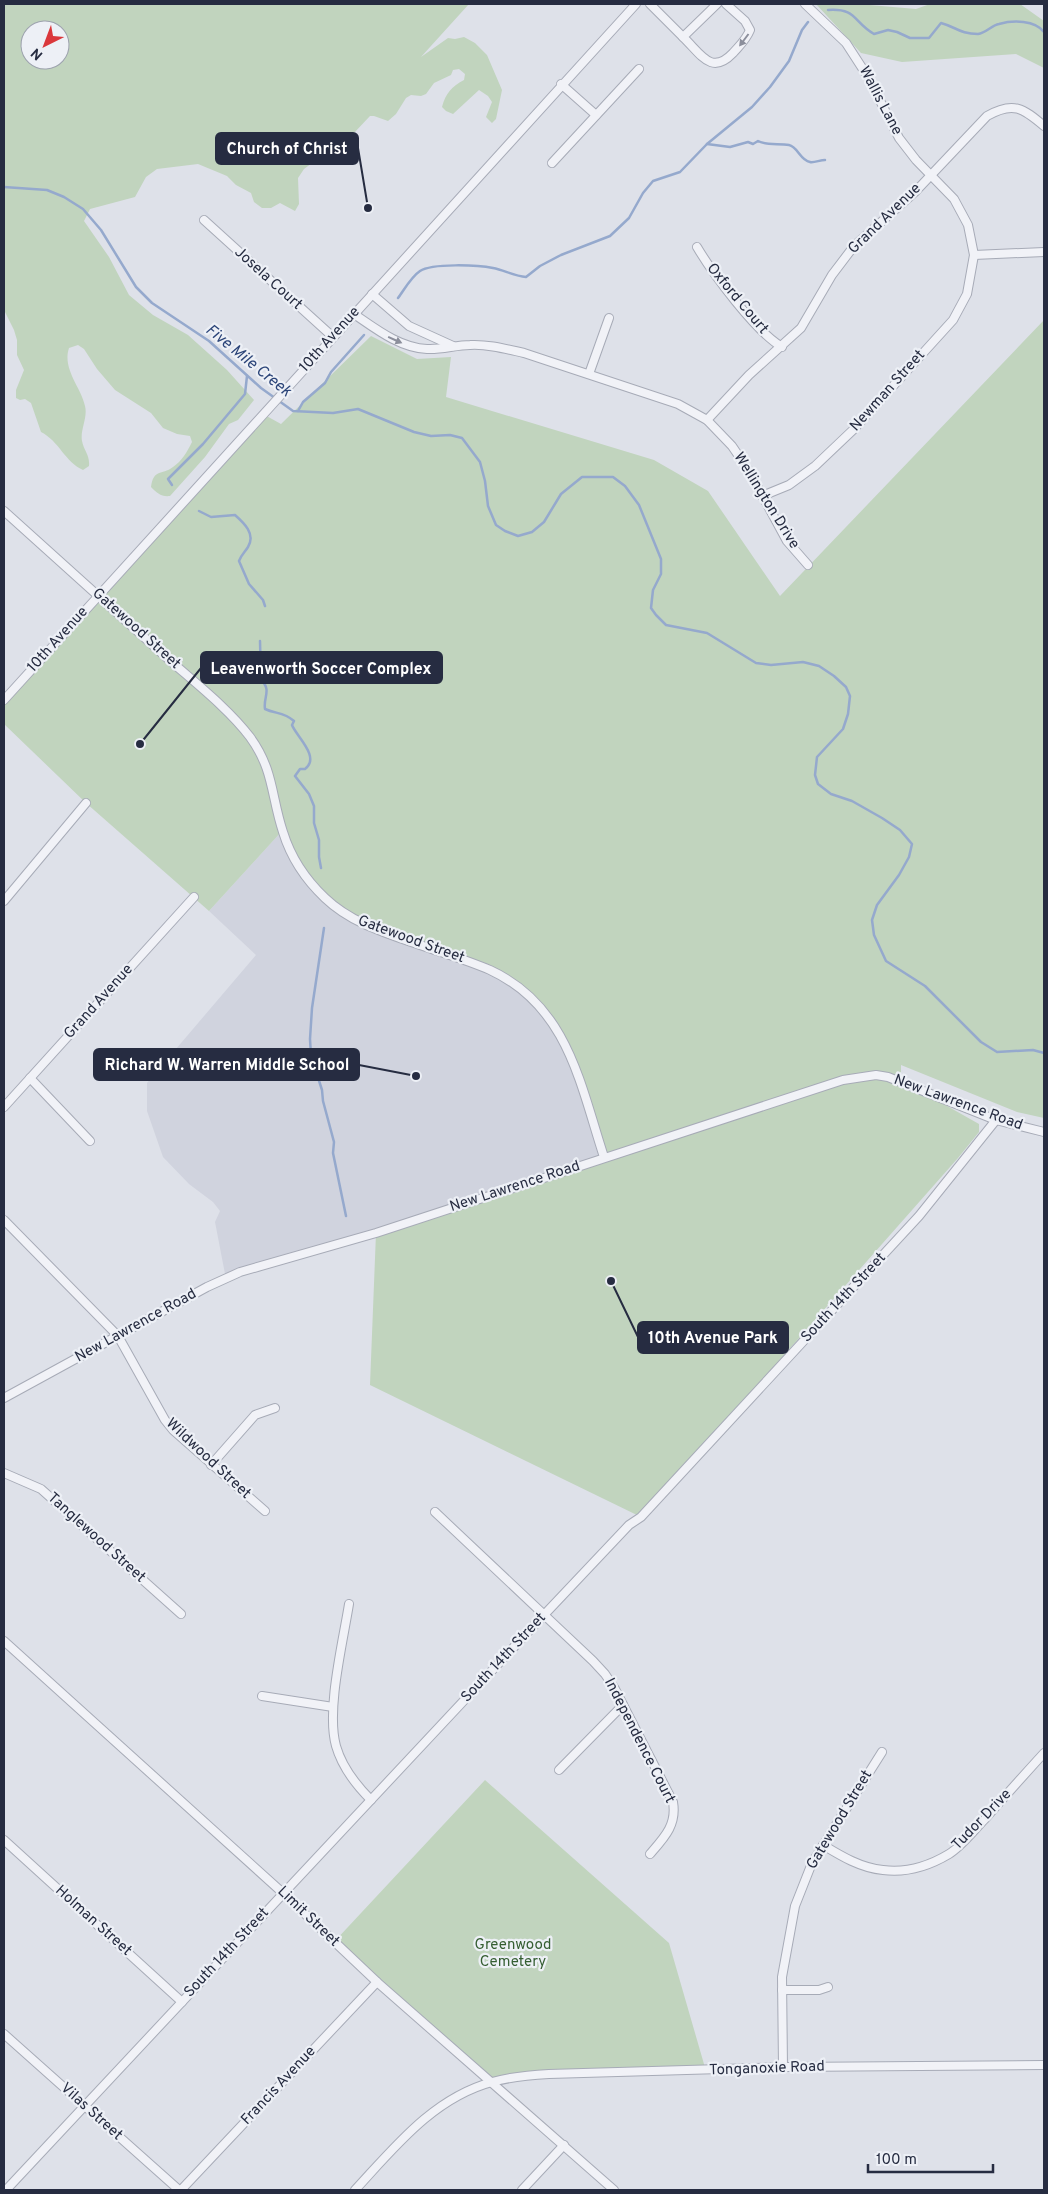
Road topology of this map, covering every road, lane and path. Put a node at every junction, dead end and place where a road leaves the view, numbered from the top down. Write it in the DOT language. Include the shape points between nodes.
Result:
graph roads {
  1 [pos="636,4"];
  2 [pos="650,4"];
  3 [pos="717,4"];
  4 [pos="726,4"];
  5 [pos="805,4"];
  6 [pos="683,37"];
  7 [pos="639,69"];
  8 [pos="561,84"];
  9 [pos="596,115"];
  10 [pos="1044,126"];
  11 [pos="552,163"];
  12 [pos="931,174"];
  13 [pos="204,220"];
  14 [pos="697,247"];
  15 [pos="1044,252"];
  16 [pos="974,255"];
  17 [pos="372,294"];
  18 [pos="354,314"];
  19 [pos="609,318"];
  20 [pos="333,337"];
  21 [pos="455,346"];
  22 [pos="782,347"];
  23 [pos="589,374"];
  24 [pos="707,420"];
  25 [pos="762,496"];
  26 [pos="4,511"];
  27 [pos="808,565"];
  28 [pos="98,595"];
  29 [pos="4,700"];
  30 [pos="86,803"];
  31 [pos="194,897"];
  32 [pos="4,901"];
  33 [pos="30,1078"];
  34 [pos="4,1107"];
  35 [pos="996,1120"];
  36 [pos="1043,1132"];
  37 [pos="90,1141"];
  38 [pos="604,1157"];
  39 [pos="4,1220"];
  40 [pos="118,1336"];
  41 [pos="4,1398"];
  42 [pos="275,1408"];
  43 [pos="211,1465"];
  44 [pos="4,1474"];
  45 [pos="265,1511"];
  46 [pos="435,1512"];
  47 [pos="349,1604"];
  48 [pos="181,1614"];
  49 [pos="543,1616"];
  50 [pos="4,1641"];
  51 [pos="262,1696"];
  52 [pos="623,1705"];
  53 [pos="333,1707"];
  54 [pos="882,1752"];
  55 [pos="1044,1753"];
  56 [pos="560,1770"];
  57 [pos="371,1800"];
  58 [pos="4,1840"];
  59 [pos="823,1845"];
  60 [pos="650,1854"];
  61 [pos="284,1894"];
  62 [pos="377,1982"];
  63 [pos="828,1987"];
  64 [pos="782,1990"];
  65 [pos="182,2002"];
  66 [pos="4,2034"];
  67 [pos="1044,2065"];
  68 [pos="783,2067"];
  69 [pos="491,2082"];
  70 [pos="84,2106"];
  71 [pos="564,2145"];
  72 [pos="6,2190"];
  73 [pos="180,2190"];
  74 [pos="355,2190"];
  75 [pos="522,2190"];
  76 [pos="614,2190"];
  1 -- 8 [label="street, 10th Avenue"];
  2 -- 6 [label="street"];
  3 -- 6 [label="street"];
  4 -- 6 [label="street, one-way" via="750,30 747,38 725,61 710,63"];
  5 -- 12 [label="street, Wallis Lane" via="846,43 868,77 899,138"];
  7 -- 9 [label="street"];
  8 -- 9 [label="street"];
  8 -- 17 [label="street, 10th Avenue"];
  9 -- 11 [label="street"];
  10 -- 12 [label="street, Grand Avenue" via="1030,114 1016,108 1000,108 987,116"];
  12 -- 16 [label="street, Wallis Lane" via="954,199 965,217"];
  12 -- 22 [label="street, Grand Avenue" via="854,246 801,328"];
  13 -- 20 [label="street, Josela Court"];
  14 -- 22 [label="street, Oxford Court" via="740,306"];
  15 -- 16 [label="street"];
  16 -- 25 [label="street, Newman Street" via="967,294 953,320 855,428 815,466 789,484"];
  17 -- 18 [label="street, 10th Avenue"];
  17 -- 21 [label="street, Wellington Drive" via="418,332"];
  18 -- 20 [label="street, 10th Avenue"];
  18 -- 21 [label="street, Wellington Drive, one-way" via="386,336 409,346 427,349"];
  19 -- 23 [label="street"];
  20 -- 28 [label="street, 10th Avenue"];
  21 -- 23 [label="street, Wellington Drive" via="501,347"];
  22 -- 24 [label="street, Grand Avenue" via="749,375"];
  23 -- 24 [label="street, Wellington Drive" via="678,404"];
  24 -- 25 [label="street, Wellington Drive" via="732,446"];
  25 -- 27 [label="street, Wellington Drive" via="787,541"];
  26 -- 28 [label="street, Gatewood Street"];
  28 -- 29 [label="street, 10th Avenue"];
  28 -- 38 [label="street, Gatewood Street" via="249,735 270,774 282,831 292,856 308,881 326,899 347,916 371,927 491,970 528,995 546,1013 573,1061"];
  30 -- 32 [label="street"];
  31 -- 33 [label="street, Grand Avenue"];
  33 -- 34 [label="street, Grand Avenue"];
  33 -- 37 [label="street"];
  35 -- 36 [label="street, New Lawrence Road"];
  35 -- 38 [label="street, New Lawrence Road" via="901,1080 876,1075 843,1080"];
  35 -- 49 [label="street, South 14th Street" via="919,1216 641,1517 629,1525"];
  38 -- 40 [label="street, New Lawrence Road" via="376,1233 240,1272"];
  39 -- 40 [label="street, Wildwood Street"];
  40 -- 41 [label="street, New Lawrence Road"];
  40 -- 43 [label="street, Wildwood Street" via="165,1420"];
  42 -- 43 [label="street" via="255,1415"];
  43 -- 45 [label="street, Wildwood Street"];
  44 -- 48 [label="street, Tanglewood Street" via="41,1489"];
  46 -- 49 [label="street, Independence Court"];
  47 -- 53 [label="street"];
  49 -- 52 [label="street, Independence Court" via="605,1674"];
  49 -- 57 [label="street, South 14th Street"];
  50 -- 61 [label="street, Limit Street"];
  51 -- 53 [label="street"];
  52 -- 56 [label="street"];
  52 -- 60 [label="street, Independence Court" via="675,1811 671,1828"];
  53 -- 57 [label="street" via="336,1746 344,1766"];
  54 -- 59 [label="street, Gatewood Street"];
  55 -- 59 [label="street, Tudor Drive" via="971,1833 950,1853 926,1866 904,1870 866,1867"];
  57 -- 61 [label="street, South 14th Street"];
  58 -- 65 [label="street, Holman Street"];
  59 -- 64 [label="street, Gatewood Street" via="795,1906"];
  61 -- 62 [label="street, Limit Street"];
  61 -- 65 [label="street, South 14th Street"];
  62 -- 69 [label="street, Limit Street"];
  62 -- 73 [label="street, Francis Avenue"];
  63 -- 64 [label="street"];
  64 -- 68 [label="street, Gatewood Street"];
  65 -- 70 [label="street, South 14th Street"];
  66 -- 70 [label="street, Vilas Street"];
  67 -- 68 [label="street, Tonganoxie Road"];
  68 -- 69 [label="street, Tonganoxie Road" via="549,2074"];
  69 -- 71 [label="street, Limit Street"];
  69 -- 74 [label="street, Tonganoxie Road" via="432,2112"];
  70 -- 72 [label="street, South 14th Street"];
  70 -- 73 [label="street, Vilas Street"];
  71 -- 75 [label="street"];
  71 -- 76 [label="street, Limit Street"];
}
